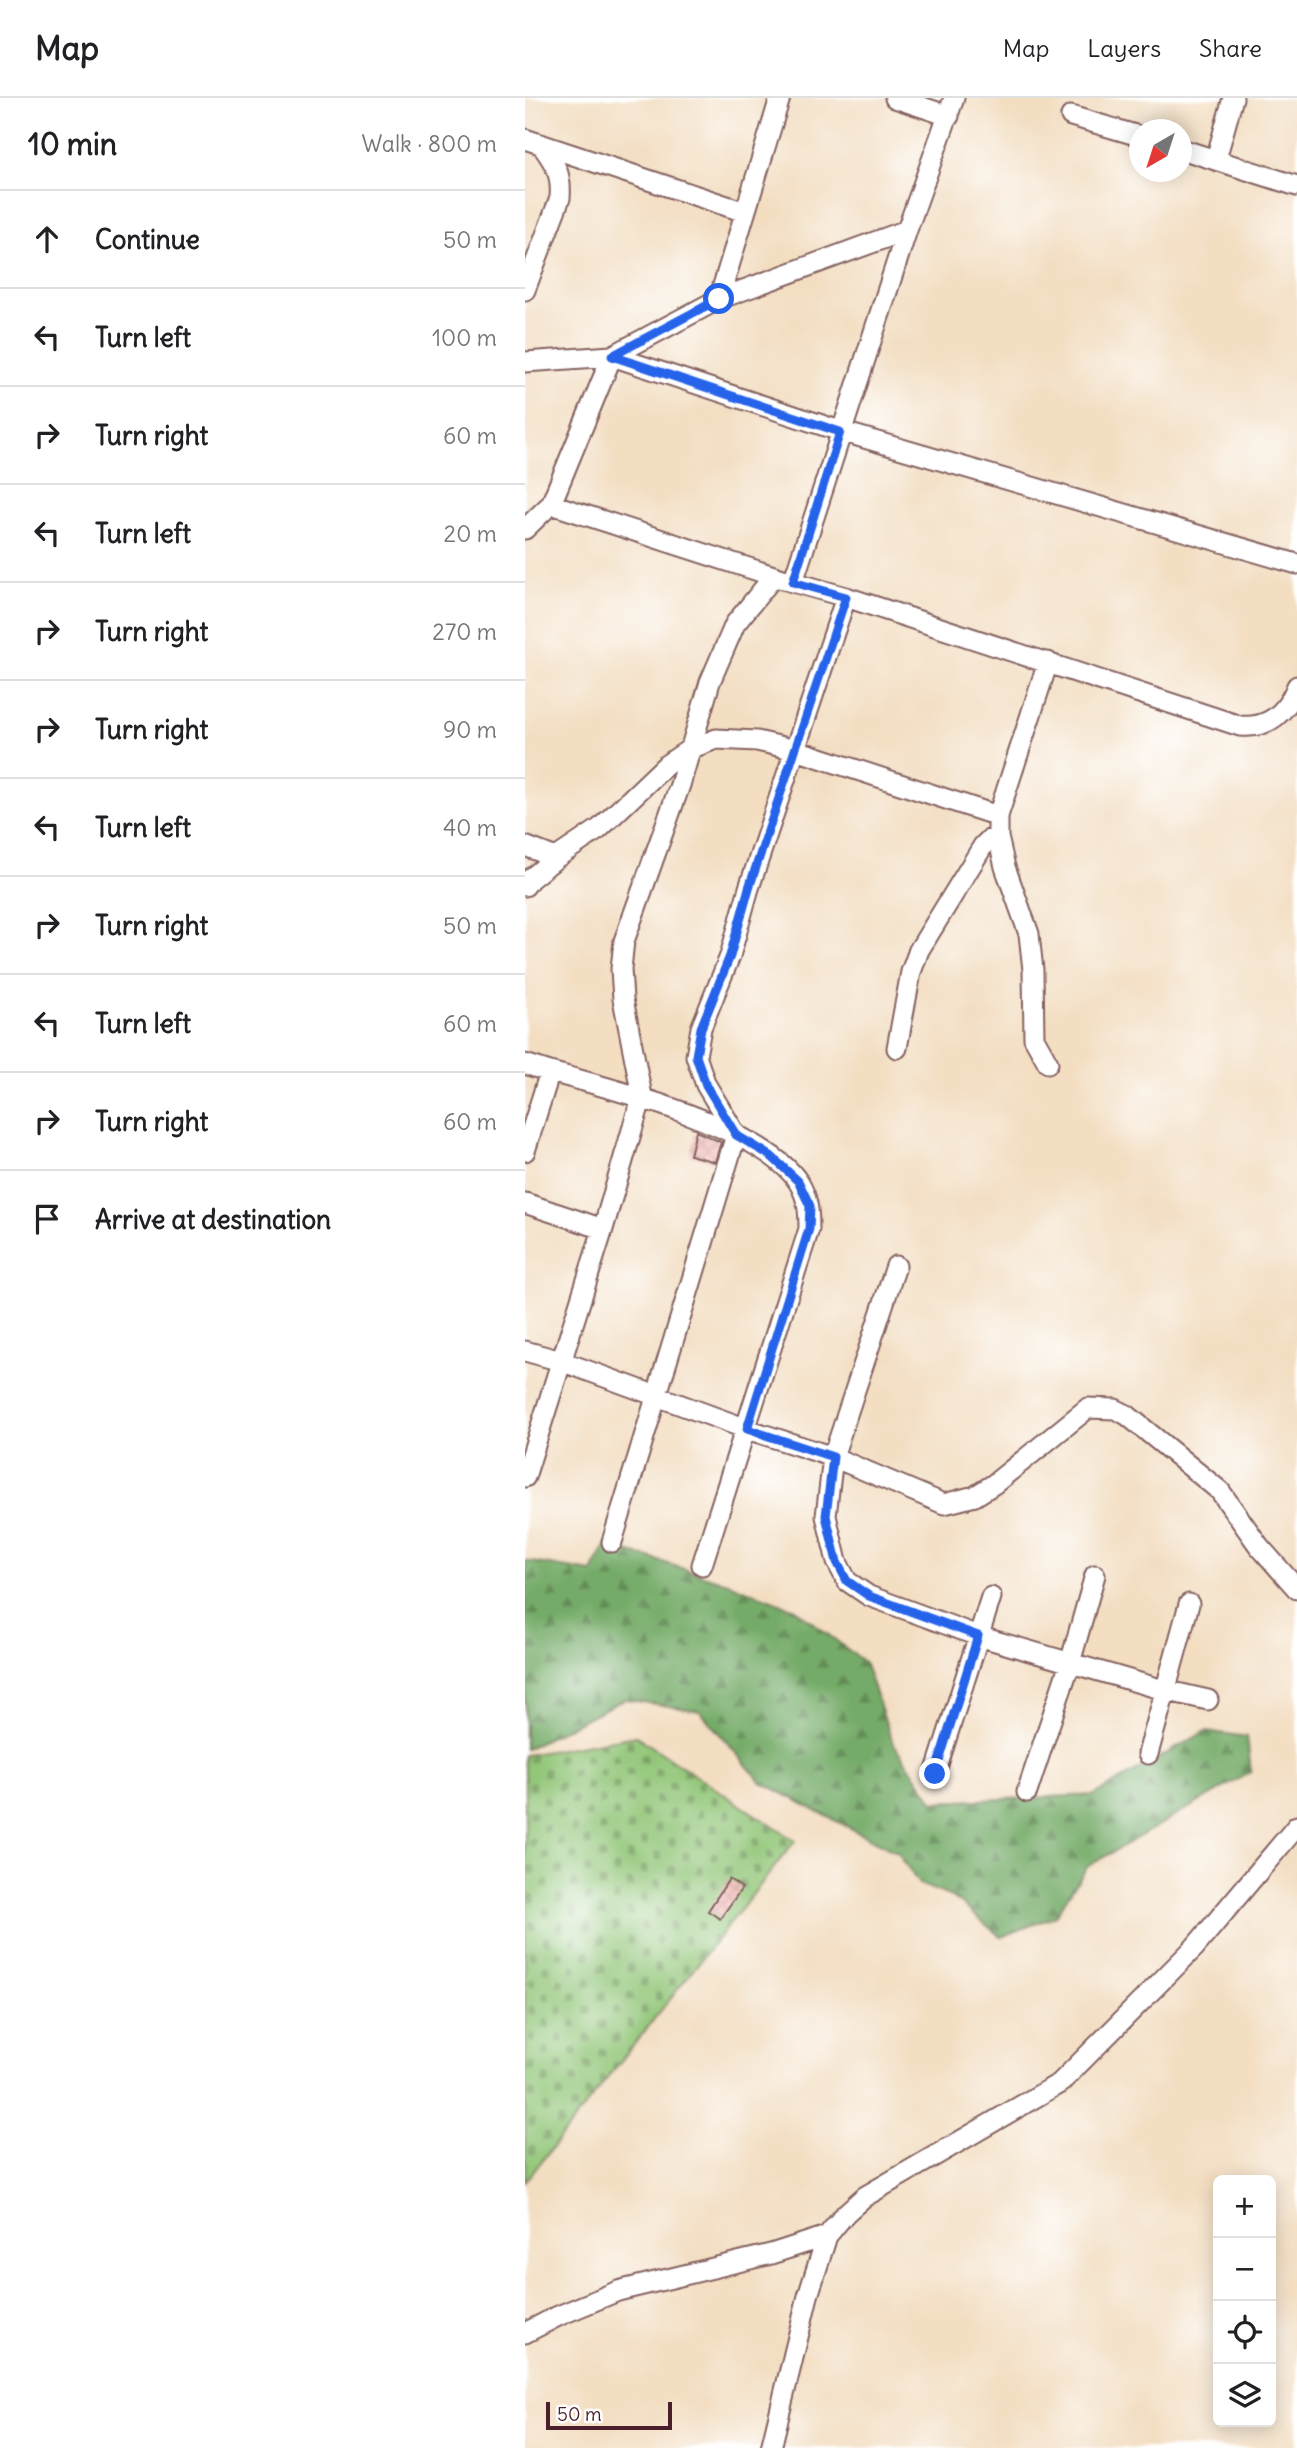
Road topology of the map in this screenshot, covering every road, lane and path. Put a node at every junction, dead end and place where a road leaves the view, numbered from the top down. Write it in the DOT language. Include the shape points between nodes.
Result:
graph roads {
  1 [pos="780,98"];
  2 [pos="895,98"];
  3 [pos="1233,98"];
  4 [pos="952,107"];
  5 [pos="1071,116"];
  6 [pos="1129,133"];
  7 [pos="533,142"];
  8 [pos="1192,152"];
  9 [pos="1216,159"];
  10 [pos="1297,186"];
  11 [pos="745,212"];
  12 [pos="907,230"];
  13 [pos="525,290"];
  14 [pos="719,299"];
  15 [pos="612,356"];
  16 [pos="525,362"];
  17 [pos="840,432"];
  18 [pos="551,504"];
  19 [pos="525,529"];
  20 [pos="1297,564"];
  21 [pos="784,579"];
  22 [pos="846,597"];
  23 [pos="1048,663"];
  24 [pos="1297,686"];
  25 [pos="690,749"];
  26 [pos="796,750"];
  27 [pos="998,816"];
  28 [pos="998,837"];
  29 [pos="525,846"];
  30 [pos="556,858"];
  31 [pos="525,886"];
  32 [pos="897,1048"];
  33 [pos="525,1063"];
  34 [pos="1048,1063"];
  35 [pos="550,1072"];
  36 [pos="642,1096"];
  37 [pos="736,1135"];
  38 [pos="525,1151"];
  39 [pos="525,1203"];
  40 [pos="603,1229"];
  41 [pos="896,1266"];
  42 [pos="525,1351"];
  43 [pos="561,1361"];
  44 [pos="655,1395"];
  45 [pos="747,1429"];
  46 [pos="833,1457"];
  47 [pos="525,1477"];
  48 [pos="612,1542"];
  49 [pos="702,1565"];
  50 [pos="1095,1575"];
  51 [pos="1297,1589"];
  52 [pos="991,1597"];
  53 [pos="1189,1604"];
  54 [pos="978,1636"];
  55 [pos="1070,1663"];
  56 [pos="1164,1690"];
  57 [pos="1207,1700"];
  58 [pos="1148,1754"];
  59 [pos="935,1774"];
  60 [pos="1027,1792"];
  61 [pos="1297,1826"];
  62 [pos="827,2236"];
  63 [pos="525,2333"];
  64 [pos="771,2448"];
  1 -- 11 [label="street"];
  2 -- 4 [label="street"];
  3 -- 9 [label="street"];
  4 -- 12 [label="street"];
  5 -- 6 [label="street"];
  7 -- 11 [label="street"];
  7 -- 13 [label="street" via="557,166 561,181 560,198"];
  8 -- 9 [label="street"];
  9 -- 10 [label="street"];
  11 -- 14 [label="street"];
  12 -- 14 [label="street"];
  12 -- 17 [label="street"];
  14 -- 15 [label="street"];
  15 -- 16 [label="street"];
  15 -- 17 [label="street"];
  15 -- 18 [label="street"];
  17 -- 20 [label="street"];
  17 -- 21 [label="street"];
  18 -- 19 [label="street"];
  18 -- 21 [label="street"];
  21 -- 22 [label="street"];
  21 -- 25 [label="street" via="735,624"];
  22 -- 23 [label="street"];
  22 -- 26 [label="street"];
  23 -- 24 [label="street" via="1256,728 1276,716"];
  23 -- 27 [label="street"];
  25 -- 26 [label="street" via="716,738"];
  25 -- 30 [label="street" via="666,765 599,829"];
  25 -- 36 [label="street" via="624,941 623,999"];
  26 -- 27 [label="street"];
  26 -- 37 [label="street" via="730,956 701,1028 696,1056 706,1085"];
  27 -- 28 [label="street"];
  28 -- 32 [label="street" via="983,846 919,950"];
  28 -- 34 [label="street" via="1029,934 1034,1038"];
  29 -- 30 [label="street"];
  30 -- 31 [label="street"];
  33 -- 35 [label="street"];
  35 -- 36 [label="street"];
  35 -- 38 [label="street"];
  36 -- 37 [label="street"];
  36 -- 40 [label="street"];
  37 -- 44 [label="street"];
  37 -- 45 [label="street" via="771,1156 798,1181 810,1206 809,1229"];
  39 -- 40 [label="street"];
  40 -- 43 [label="street"];
  41 -- 46 [label="street"];
  42 -- 43 [label="street"];
  43 -- 44 [label="street"];
  43 -- 47 [label="street"];
  44 -- 45 [label="street"];
  44 -- 48 [label="street"];
  45 -- 46 [label="street"];
  45 -- 49 [label="street"];
  46 -- 51 [label="street" via="938,1502 952,1503 995,1485 1088,1408 1115,1409 1220,1491"];
  46 -- 54 [label="street" via="826,1516 837,1562 847,1581 869,1596"];
  50 -- 55 [label="street"];
  52 -- 54 [label="street"];
  53 -- 56 [label="street"];
  54 -- 55 [label="street"];
  54 -- 59 [label="street"];
  55 -- 56 [label="street"];
  55 -- 60 [label="street"];
  56 -- 57 [label="street"];
  56 -- 58 [label="street"];
  61 -- 62 [label="street" via="1194,1948 1060,2083 864,2197"];
  62 -- 63 [label="street" via="618,2291"];
  62 -- 64 [label="street"];
}
